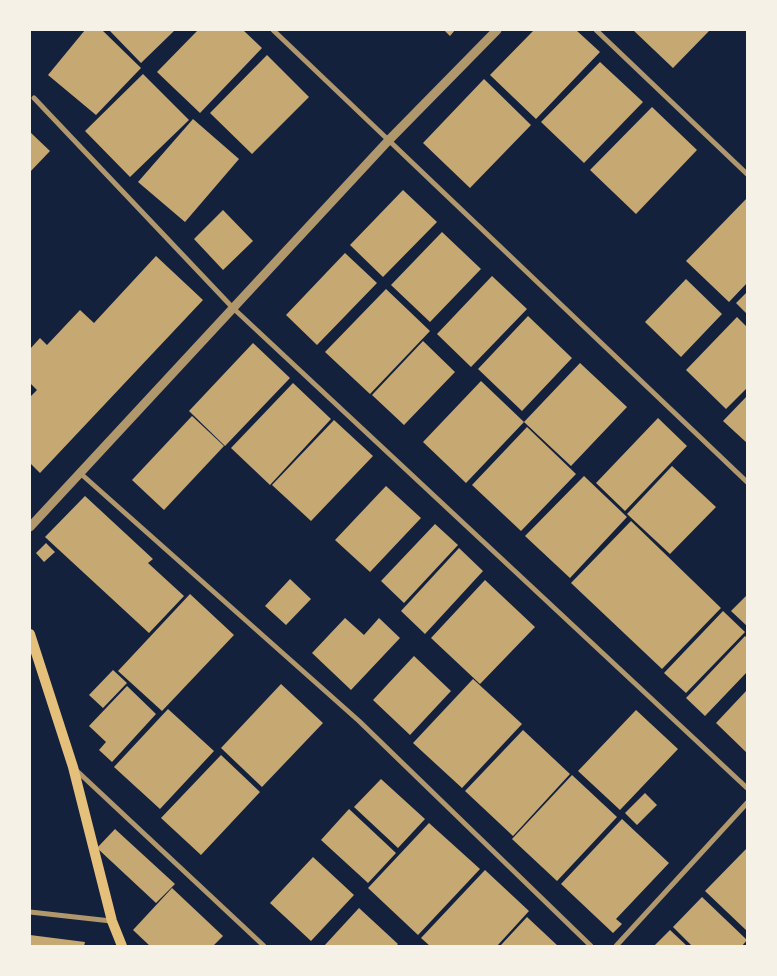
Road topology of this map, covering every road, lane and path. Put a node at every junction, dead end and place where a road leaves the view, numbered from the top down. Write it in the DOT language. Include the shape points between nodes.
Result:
graph roads {
  1 [pos="273,30"];
  2 [pos="497,30"];
  3 [pos="596,30"];
  4 [pos="34,98"];
  5 [pos="388,141"];
  6 [pos="747,174"];
  7 [pos="233,308"];
  8 [pos="79,472"];
  9 [pos="747,482"];
  10 [pos="30,527"];
  11 [pos="30,634"];
  12 [pos="72,767"];
  13 [pos="747,788"];
  14 [pos="747,803"];
  15 [pos="30,912"];
  16 [pos="112,922"];
  17 [pos="122,946"];
  18 [pos="264,946"];
  19 [pos="591,946"];
  20 [pos="616,946"];
  1 -- 5 [label="street"];
  2 -- 5 [label="street"];
  3 -- 6 [label="street"];
  4 -- 7 [label="street"];
  5 -- 7 [label="street"];
  5 -- 9 [label="street"];
  7 -- 8 [label="street"];
  7 -- 13 [label="street"];
  8 -- 10 [label="street"];
  8 -- 19 [label="street" via="359,720"];
  11 -- 12 [label="main road"];
  12 -- 16 [label="main road"];
  12 -- 18 [label="street"];
  14 -- 20 [label="street"];
  15 -- 16 [label="street"];
  16 -- 17 [label="main road"];
}
